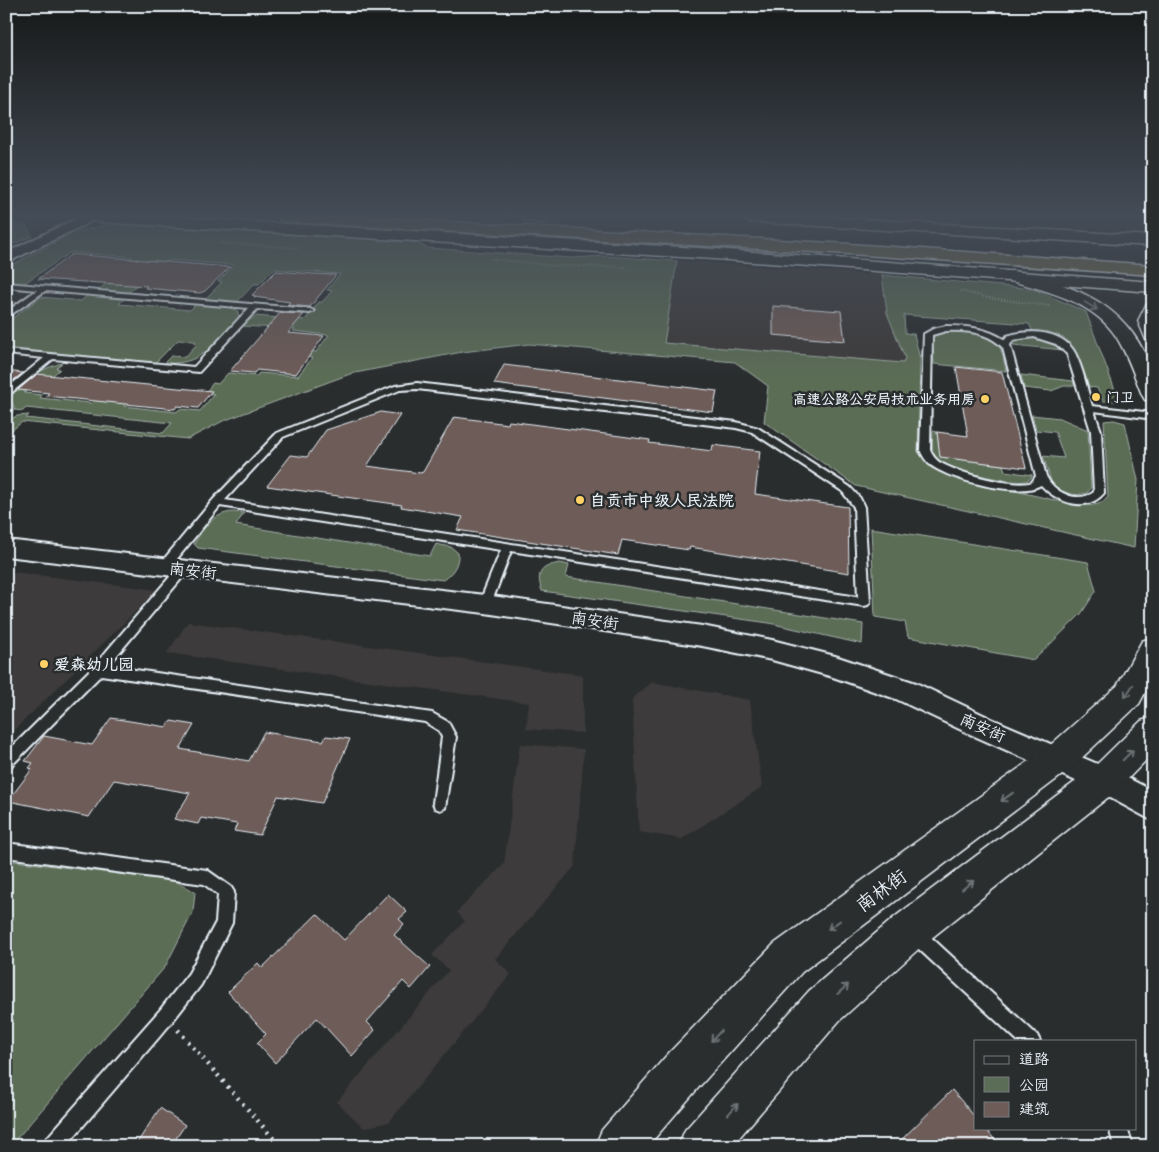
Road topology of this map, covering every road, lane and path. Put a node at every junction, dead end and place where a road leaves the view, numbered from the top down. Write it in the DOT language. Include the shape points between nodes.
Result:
graph roads {
  1 [pos="943,271"];
  2 [pos="1014,276"];
  3 [pos="6,285"];
  4 [pos="1153,287"];
  5 [pos="44,288"];
  6 [pos="255,306"];
  7 [pos="1153,309"];
  8 [pos="310,310"];
  9 [pos="6,316"];
  10 [pos="974,330"];
  11 [pos="1033,335"];
  12 [pos="1153,336"];
  13 [pos="1007,348"];
  14 [pos="6,352"];
  15 [pos="51,356"];
  16 [pos="6,394"];
  17 [pos="1153,395"];
  18 [pos="6,404"];
  19 [pos="1089,408"];
  20 [pos="6,412"];
  21 [pos="1153,416"];
  22 [pos="1041,476"];
  23 [pos="1015,486"];
  24 [pos="1070,499"];
  25 [pos="217,502"];
  26 [pos="507,547"];
  27 [pos="6,548"];
  28 [pos="173,568"];
  29 [pos="485,604"];
  30 [pos="1153,649"];
  31 [pos="98,670"];
  32 [pos="1153,731"];
  33 [pos="1058,760"];
  34 [pos="6,762"];
  35 [pos="1104,780"];
  36 [pos="440,803"];
  37 [pos="1153,807"];
  38 [pos="6,850"];
  39 [pos="910,930"];
  40 [pos="166,1016"];
  41 [pos="1030,1040"];
  42 [pos="1119,1130"];
  43 [pos="54,1146"];
  44 [pos="280,1146"];
  45 [pos="618,1146"];
  46 [pos="701,1146"];
  47 [pos="1124,1146"];
  1 -- 2 [label="street"];
  2 -- 4 [label="street"];
  2 -- 17 [label="street, one-way" via="1072,295 1114,320"];
  3 -- 5 [label="lane"];
  5 -- 6 [label="lane"];
  5 -- 9 [label="lane"];
  6 -- 8 [label="lane"];
  6 -- 15 [label="lane" via="196,370"];
  7 -- 12 [label="street" via="1148,321"];
  10 -- 11 [label="lane"];
  10 -- 13 [label="lane" via="994,336"];
  10 -- 23 [label="lane" via="939,329 926,336 925,450 932,461 944,469"];
  11 -- 13 [label="lane" via="1013,336 1006,342"];
  11 -- 19 [label="lane" via="1055,340 1070,351"];
  13 -- 22 [label="lane"];
  14 -- 15 [label="lane"];
  15 -- 16 [label="lane"];
  18 -- 20 [label="lane"];
  19 -- 21 [label="lane"];
  19 -- 24 [label="lane" via="1096,431 1099,494 1086,500"];
  22 -- 23 [label="lane" via="1035,485"];
  22 -- 24 [label="lane" via="1048,488"];
  23 -- 24 [label="lane"];
  25 -- 26 [label="lane"];
  25 -- 26 [label="lane" via="280,436 406,387 434,387 736,425 756,430 846,489 856,500 864,602"];
  25 -- 28 [label="lane"];
  26 -- 29 [label="lane"];
  27 -- 28 [label="street, 南安街"];
  28 -- 29 [label="street, 南安街"];
  28 -- 31 [label="lane"];
  29 -- 33 [label="street, 南安街" via="702,636 781,652 906,691"];
  30 -- 33 [label="street, 南林街, one-way" via="1128,695"];
  31 -- 34 [label="lane"];
  31 -- 36 [label="lane" via="427,717 443,726 449,737"];
  35 -- 32 [label="street, one-way"];
  33 -- 35 [label="street, 南安街"];
  33 -- 45 [label="street, 南林街, one-way" via="788,958"];
  35 -- 37 [label="street, 南安街"];
  39 -- 35 [label="street, one-way"];
  38 -- 40 [label="lane" via="206,877 226,892 224,923 195,979"];
  39 -- 41 [label="lane"];
  46 -- 39 [label="street, one-way" via="824,1006"];
  40 -- 43 [label="lane"];
  40 -- 44 [label="path"];
  42 -- 47 [label="lane"];
}
